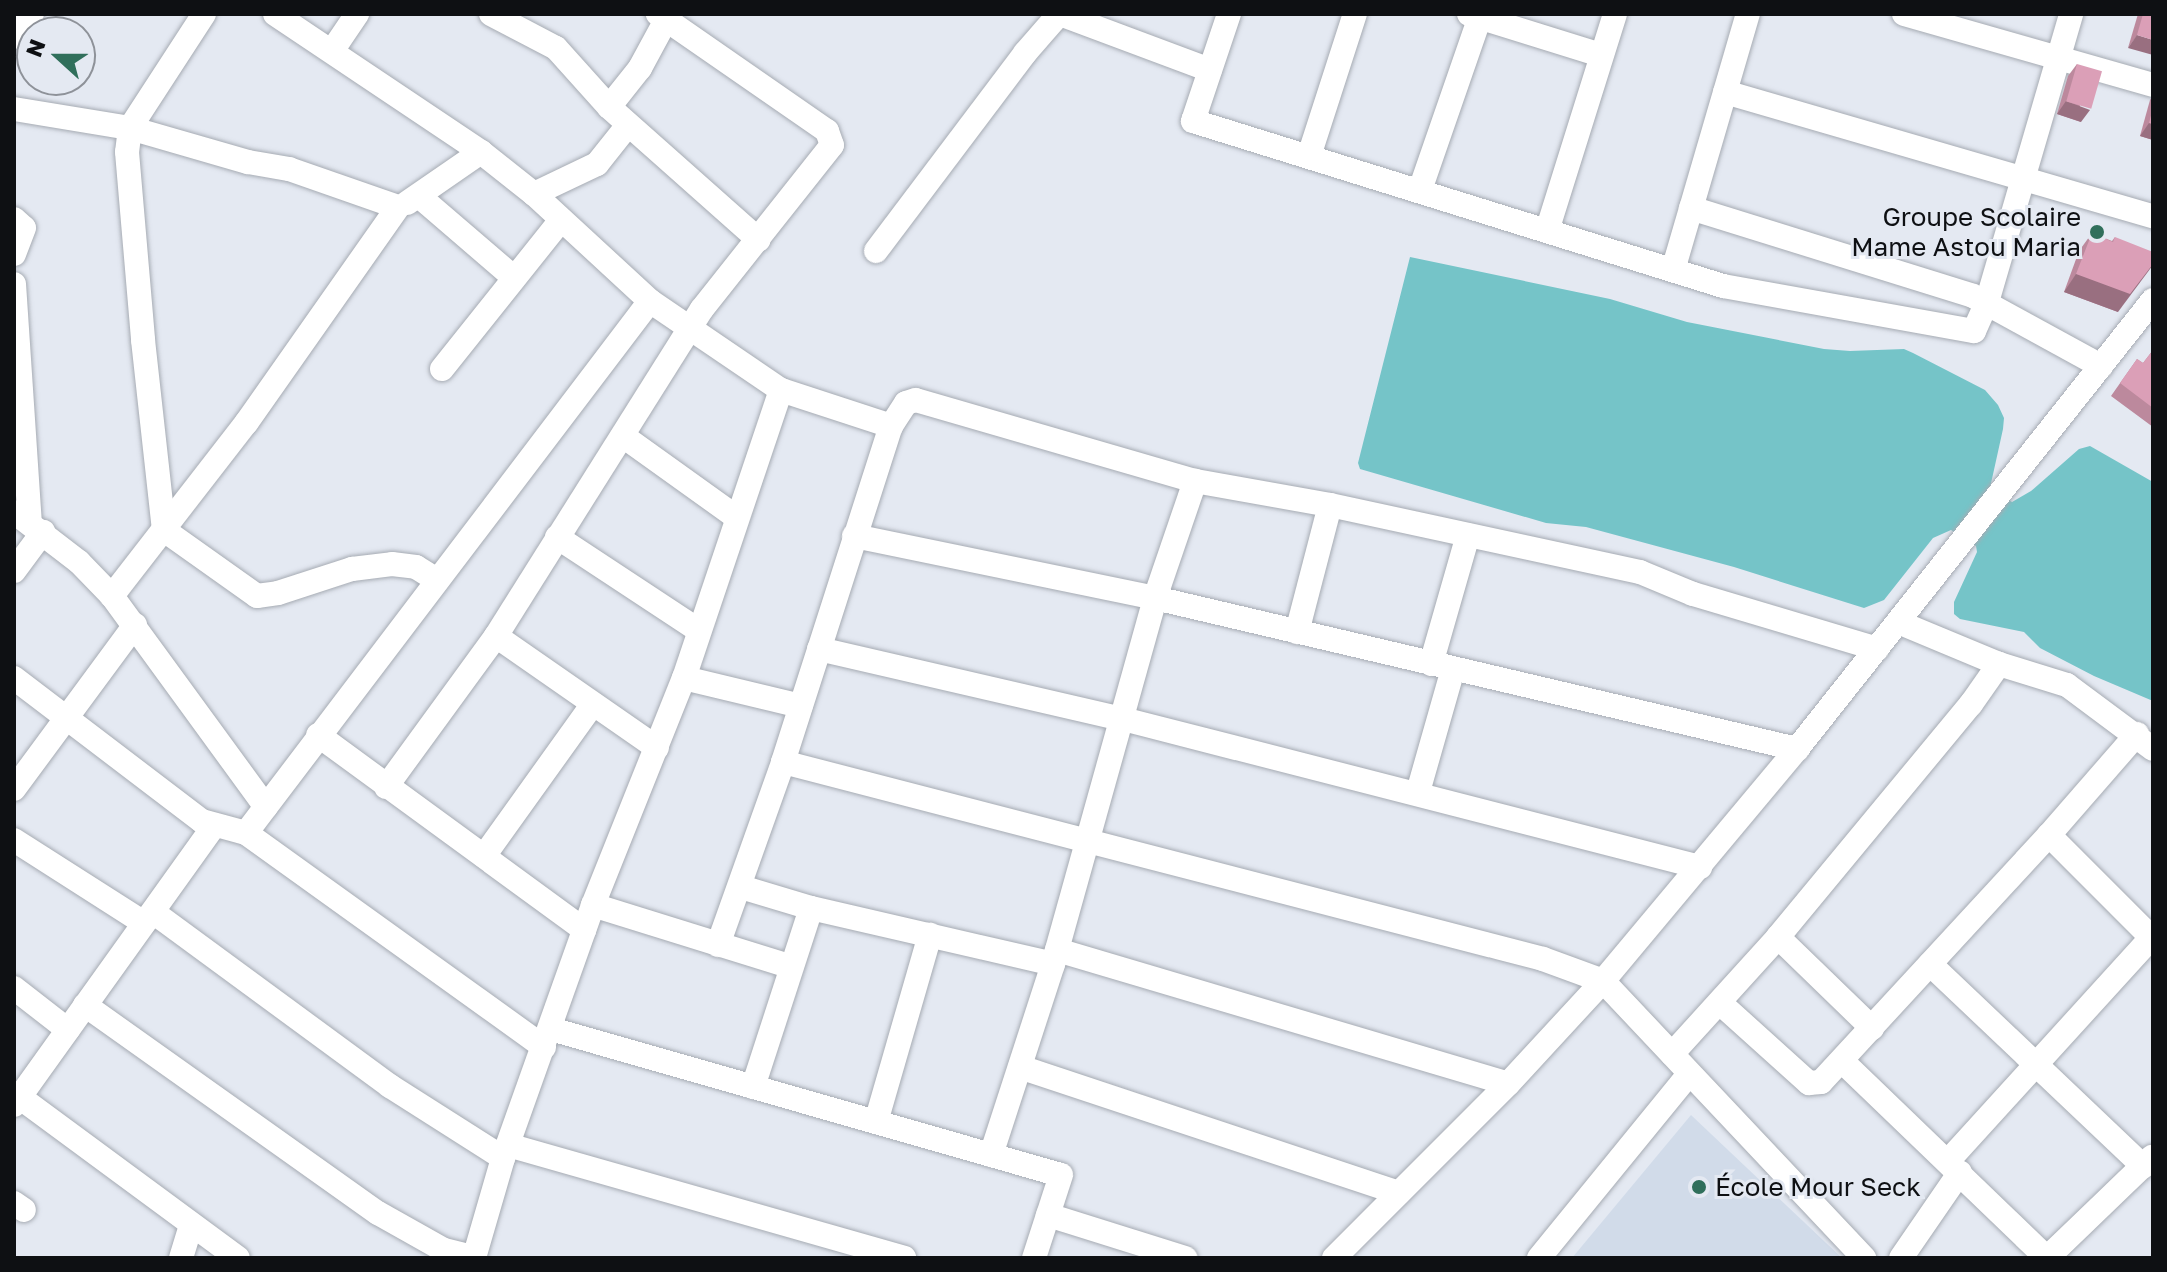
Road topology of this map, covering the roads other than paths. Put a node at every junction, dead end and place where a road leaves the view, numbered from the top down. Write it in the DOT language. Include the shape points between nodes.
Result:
graph roads {
  1 [pos="32,14"];
  2 [pos="204,14"];
  3 [pos="275,14"];
  4 [pos="357,14"];
  5 [pos="491,14"];
  6 [pos="1060,14"];
  7 [pos="1229,14"];
  8 [pos="1355,14"];
  9 [pos="1615,14"];
  10 [pos="1748,14"];
  11 [pos="1904,14"];
  12 [pos="2071,14"];
  13 [pos="1476,15"];
  14 [pos="662,17"];
  15 [pos="14,37"];
  16 [pos="332,51"];
  17 [pos="1601,55"];
  18 [pos="2058,57"];
  19 [pos="1210,70"];
  20 [pos="2153,85"];
  21 [pos="1725,92"];
  22 [pos="609,107"];
  23 [pos="14,109"];
  24 [pos="628,125"];
  25 [pos="130,128"];
  26 [pos="481,152"];
  27 [pos="1309,156"];
  28 [pos="2022,180"];
  29 [pos="1420,190"];
  30 [pos="534,194"];
  31 [pos="409,202"];
  32 [pos="1691,208"];
  33 [pos="2153,216"];
  34 [pos="14,219"];
  35 [pos="561,220"];
  36 [pos="1547,231"];
  37 [pos="759,240"];
  38 [pos="876,251"];
  39 [pos="14,254"];
  40 [pos="1673,270"];
  41 [pos="513,277"];
  42 [pos="14,284"];
  43 [pos="2153,300"];
  44 [pos="650,301"];
  45 [pos="1987,302"];
  46 [pos="690,328"];
  47 [pos="2101,366"];
  48 [pos="442,369"];
  49 [pos="781,390"];
  50 [pos="891,426"];
  51 [pos="623,436"];
  52 [pos="1195,481"];
  53 [pos="1330,505"];
  54 [pos="736,517"];
  55 [pos="29,522"];
  56 [pos="164,530"];
  57 [pos="1468,535"];
  58 [pos="854,536"];
  59 [pos="557,537"];
  60 [pos="14,571"];
  61 [pos="437,580"];
  62 [pos="112,596"];
  63 [pos="1155,598"];
  64 [pos="1898,622"];
  65 [pos="135,625"];
  66 [pos="698,630"];
  67 [pos="1297,632"];
  68 [pos="496,636"];
  69 [pos="819,649"];
  70 [pos="1877,649"];
  71 [pos="1999,664"];
  72 [pos="1442,667"];
  73 [pos="14,678"];
  74 [pos="684,678"];
  75 [pos="593,704"];
  76 [pos="801,706"];
  77 [pos="68,717"];
  78 [pos="1123,719"];
  79 [pos="318,735"];
  80 [pos="2145,742"];
  81 [pos="657,748"];
  82 [pos="1797,749"];
  83 [pos="783,762"];
  84 [pos="386,787"];
  85 [pos="14,789"];
  86 [pos="1418,792"];
  87 [pos="266,807"];
  88 [pos="213,827"];
  89 [pos="246,833"];
  90 [pos="2049,835"];
  91 [pos="1088,839"];
  92 [pos="14,840"];
  93 [pos="484,856"];
  94 [pos="1700,867"];
  95 [pos="741,887"];
  96 [pos="593,905"];
  97 [pos="811,908"];
  98 [pos="148,917"];
  99 [pos="584,930"];
  100 [pos="930,935"];
  101 [pos="1778,937"];
  102 [pos="2153,938"];
  103 [pos="718,945"];
  104 [pos="1055,957"];
  105 [pos="1930,964"];
  106 [pos="789,966"];
  107 [pos="1603,981"];
  108 [pos="14,988"];
  109 [pos="1720,1003"];
  110 [pos="85,1005"];
  111 [pos="1872,1028"];
  112 [pos="68,1030"];
  113 [pos="548,1038"];
  114 [pos="1672,1054"];
  115 [pos="1842,1061"];
  116 [pos="2038,1065"];
  117 [pos="1020,1067"];
  118 [pos="1689,1074"];
  119 [pos="1508,1084"];
  120 [pos="753,1087"];
  121 [pos="16,1098"];
  122 [pos="876,1122"];
  123 [pos="506,1151"];
  124 [pos="991,1155"];
  125 [pos="2148,1162"];
  126 [pos="1954,1166"];
  127 [pos="1399,1193"];
  128 [pos="1048,1215"];
  129 [pos="191,1225"];
  130 [pos="1180,1257"];
  131 [pos="181,1258"];
  132 [pos="238,1258"];
  133 [pos="474,1258"];
  134 [pos="904,1258"];
  135 [pos="1034,1258"];
  136 [pos="1334,1258"];
  137 [pos="1539,1258"];
  138 [pos="1864,1258"];
  139 [pos="1901,1258"];
  140 [pos="2047,1258"];
  1 -- 15 [label="street"];
  2 -- 25 [label="street"];
  3 -- 16 [label="street"];
  4 -- 16 [label="street"];
  5 -- 22 [label="street" via="556,48"];
  6 -- 19 [label="street"];
  6 -- 38 [label="street"];
  7 -- 19 [label="street"];
  8 -- 27 [label="street"];
  9 -- 17 [label="street"];
  10 -- 21 [label="street"];
  11 -- 18 [label="street"];
  12 -- 18 [label="street"];
  13 -- 17 [label="street"];
  13 -- 29 [label="street"];
  14 -- 22 [label="street" via="640,68"];
  14 -- 37 [label="street" via="827,131 831,139 829,150"];
  16 -- 26 [label="street"];
  17 -- 36 [label="street"];
  18 -- 20 [label="street"];
  18 -- 28 [label="street"];
  19 -- 27 [label="street" via="1193,121"];
  21 -- 28 [label="street"];
  21 -- 32 [label="street"];
  22 -- 24 [label="street"];
  23 -- 25 [label="street"];
  24 -- 30 [label="street" via="597,164"];
  24 -- 37 [label="street"];
  25 -- 31 [label="street"];
  25 -- 56 [label="street" via="129,184"];
  26 -- 30 [label="street"];
  26 -- 31 [label="street"];
  27 -- 29 [label="street"];
  28 -- 33 [label="street"];
  28 -- 45 [label="street"];
  29 -- 36 [label="street"];
  30 -- 35 [label="street"];
  31 -- 41 [label="street"];
  31 -- 56 [label="street"];
  32 -- 40 [label="street"];
  32 -- 45 [label="street"];
  34 -- 39 [label="street" via="24,228"];
  35 -- 41 [label="street"];
  35 -- 44 [label="street"];
  36 -- 40 [label="street"];
  37 -- 46 [label="street"];
  40 -- 45 [label="street" via="1749,291 1970,331 1976,330"];
  41 -- 48 [label="street"];
  42 -- 55 [label="street"];
  43 -- 47 [label="street"];
  44 -- 46 [label="street"];
  44 -- 61 [label="street"];
  45 -- 47 [label="street"];
  46 -- 49 [label="street"];
  46 -- 51 [label="street"];
  47 -- 64 [label="street"];
  49 -- 50 [label="street"];
  49 -- 54 [label="street"];
  50 -- 52 [label="street" via="906,403 916,400"];
  50 -- 58 [label="street"];
  51 -- 54 [label="street"];
  51 -- 59 [label="street"];
  52 -- 53 [label="street"];
  52 -- 63 [label="street"];
  53 -- 57 [label="street"];
  53 -- 67 [label="street"];
  54 -- 66 [label="street"];
  55 -- 60 [label="street"];
  55 -- 62 [label="street"];
  56 -- 61 [label="street" via="257,596 352,569 392,564 416,567"];
  56 -- 62 [label="street"];
  57 -- 70 [label="street" via="1640,572 1693,594"];
  57 -- 72 [label="street"];
  58 -- 63 [label="street"];
  58 -- 69 [label="street"];
  59 -- 66 [label="street"];
  59 -- 68 [label="street"];
  61 -- 79 [label="street"];
  62 -- 65 [label="street"];
  63 -- 67 [label="street"];
  63 -- 78 [label="street"];
  64 -- 70 [label="street"];
  64 -- 71 [label="street"];
  65 -- 77 [label="street"];
  65 -- 87 [label="street"];
  66 -- 74 [label="street"];
  67 -- 72 [label="street"];
  68 -- 75 [label="street"];
  68 -- 84 [label="street"];
  69 -- 76 [label="street"];
  69 -- 78 [label="street"];
  70 -- 82 [label="street"];
  71 -- 80 [label="street" via="2067,685"];
  71 -- 101 [label="street"];
  72 -- 82 [label="street"];
  72 -- 86 [label="street"];
  73 -- 77 [label="street"];
  74 -- 76 [label="street"];
  74 -- 81 [label="street"];
  75 -- 81 [label="street"];
  75 -- 93 [label="street"];
  76 -- 83 [label="street"];
  77 -- 85 [label="street"];
  77 -- 88 [label="street"];
  78 -- 86 [label="street"];
  78 -- 91 [label="street"];
  79 -- 84 [label="street"];
  79 -- 87 [label="street"];
  80 -- 90 [label="street"];
  81 -- 96 [label="street"];
  82 -- 94 [label="street"];
  83 -- 91 [label="street"];
  83 -- 95 [label="street"];
  84 -- 93 [label="street"];
  86 -- 94 [label="street"];
  87 -- 89 [label="street"];
  88 -- 89 [label="street"];
  88 -- 98 [label="street"];
  89 -- 113 [label="street"];
  90 -- 102 [label="street"];
  90 -- 105 [label="street"];
  91 -- 104 [label="street"];
  91 -- 107 [label="street" via="1543,959"];
  92 -- 98 [label="street"];
  93 -- 99 [label="street"];
  94 -- 107 [label="street"];
  95 -- 97 [label="street"];
  95 -- 103 [label="street"];
  96 -- 99 [label="street"];
  96 -- 103 [label="street"];
  97 -- 100 [label="street"];
  97 -- 106 [label="street"];
  98 -- 110 [label="street"];
  98 -- 123 [label="street" via="390,1086"];
  99 -- 113 [label="street"];
  100 -- 104 [label="street"];
  100 -- 122 [label="street"];
  101 -- 109 [label="street"];
  101 -- 111 [label="street"];
  102 -- 116 [label="street"];
  103 -- 106 [label="street"];
  104 -- 117 [label="street"];
  104 -- 119 [label="street"];
  105 -- 111 [label="street"];
  105 -- 116 [label="street"];
  106 -- 120 [label="street"];
  107 -- 114 [label="street"];
  107 -- 119 [label="street"];
  108 -- 112 [label="street"];
  109 -- 114 [label="street"];
  109 -- 115 [label="street" via="1809,1083 1821,1082"];
  110 -- 112 [label="street"];
  110 -- 133 [label="street" via="378,1213 444,1250"];
  111 -- 115 [label="street"];
  112 -- 121 [label="street"];
  113 -- 120 [label="street"];
  113 -- 123 [label="street"];
  114 -- 118 [label="street"];
  115 -- 126 [label="street"];
  116 -- 125 [label="street"];
  116 -- 126 [label="street"];
  117 -- 124 [label="street"];
  117 -- 127 [label="street"];
  118 -- 137 [label="street"];
  118 -- 138 [label="street"];
  119 -- 127 [label="street"];
  120 -- 122 [label="street"];
  121 -- 129 [label="street"];
  122 -- 124 [label="street"];
  123 -- 133 [label="street"];
  123 -- 134 [label="street"];
  124 -- 128 [label="street" via="1061,1175"];
  125 -- 140 [label="street"];
  126 -- 139 [label="street"];
  126 -- 140 [label="street"];
  127 -- 136 [label="street"];
  128 -- 130 [label="street"];
  128 -- 135 [label="street"];
  129 -- 131 [label="street"];
  129 -- 132 [label="street"];
}
